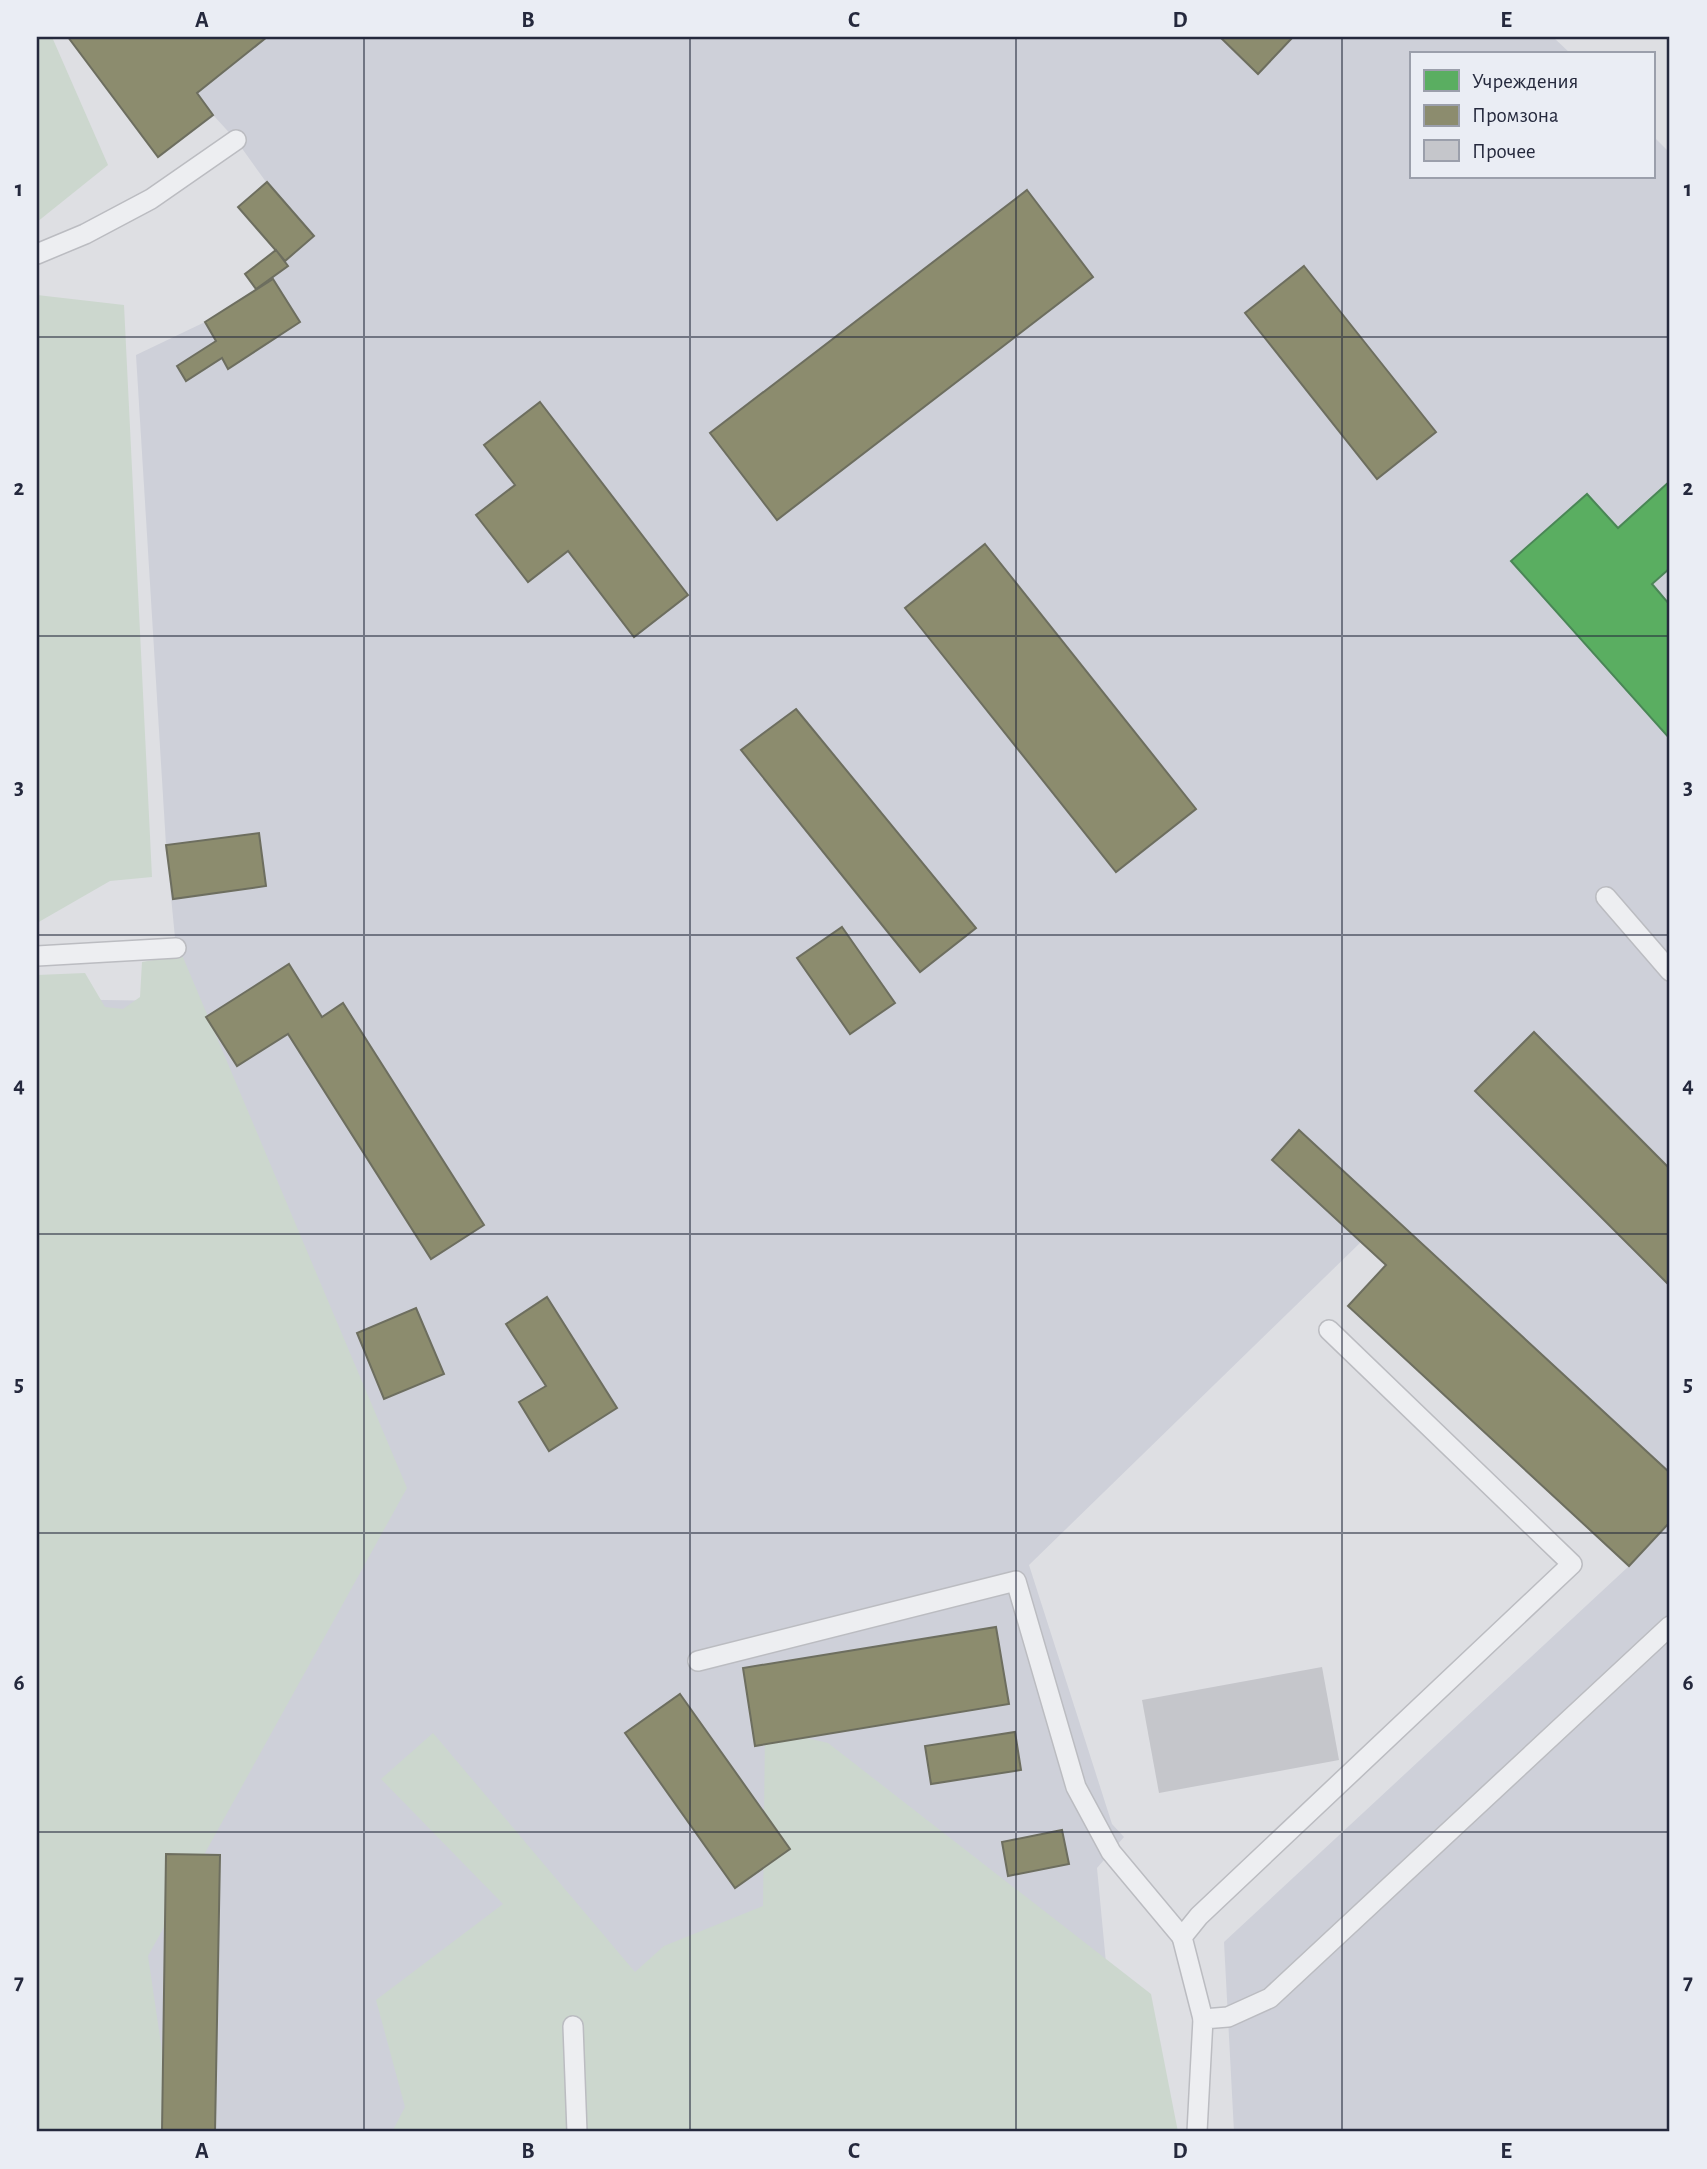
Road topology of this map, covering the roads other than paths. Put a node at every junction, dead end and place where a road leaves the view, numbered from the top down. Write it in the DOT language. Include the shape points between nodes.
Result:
graph roads {
  1 [pos="236,139"];
  2 [pos="37,254"];
  3 [pos="1606,897"];
  4 [pos="176,948"];
  5 [pos="37,956"];
  6 [pos="1670,971"];
  7 [pos="1329,1331"];
  8 [pos="1670,1626"];
  9 [pos="698,1661"];
  10 [pos="1182,1937"];
  11 [pos="1203,2019"];
  12 [pos="573,2026"];
  13 [pos="577,2132"];
  14 [pos="1197,2132"];
  1 -- 2 [label="lane" via="151,199"];
  3 -- 6 [label="lane"];
  4 -- 5 [label="lane"];
  7 -- 10 [label="lane" via="1572,1564"];
  8 -- 11 [label="lane" via="1270,1998 1228,2017"];
  9 -- 10 [label="lane" via="1016,1581 1076,1787 1111,1852"];
  10 -- 11 [label="lane"];
  11 -- 14 [label="lane"];
  12 -- 13 [label="lane"];
}
